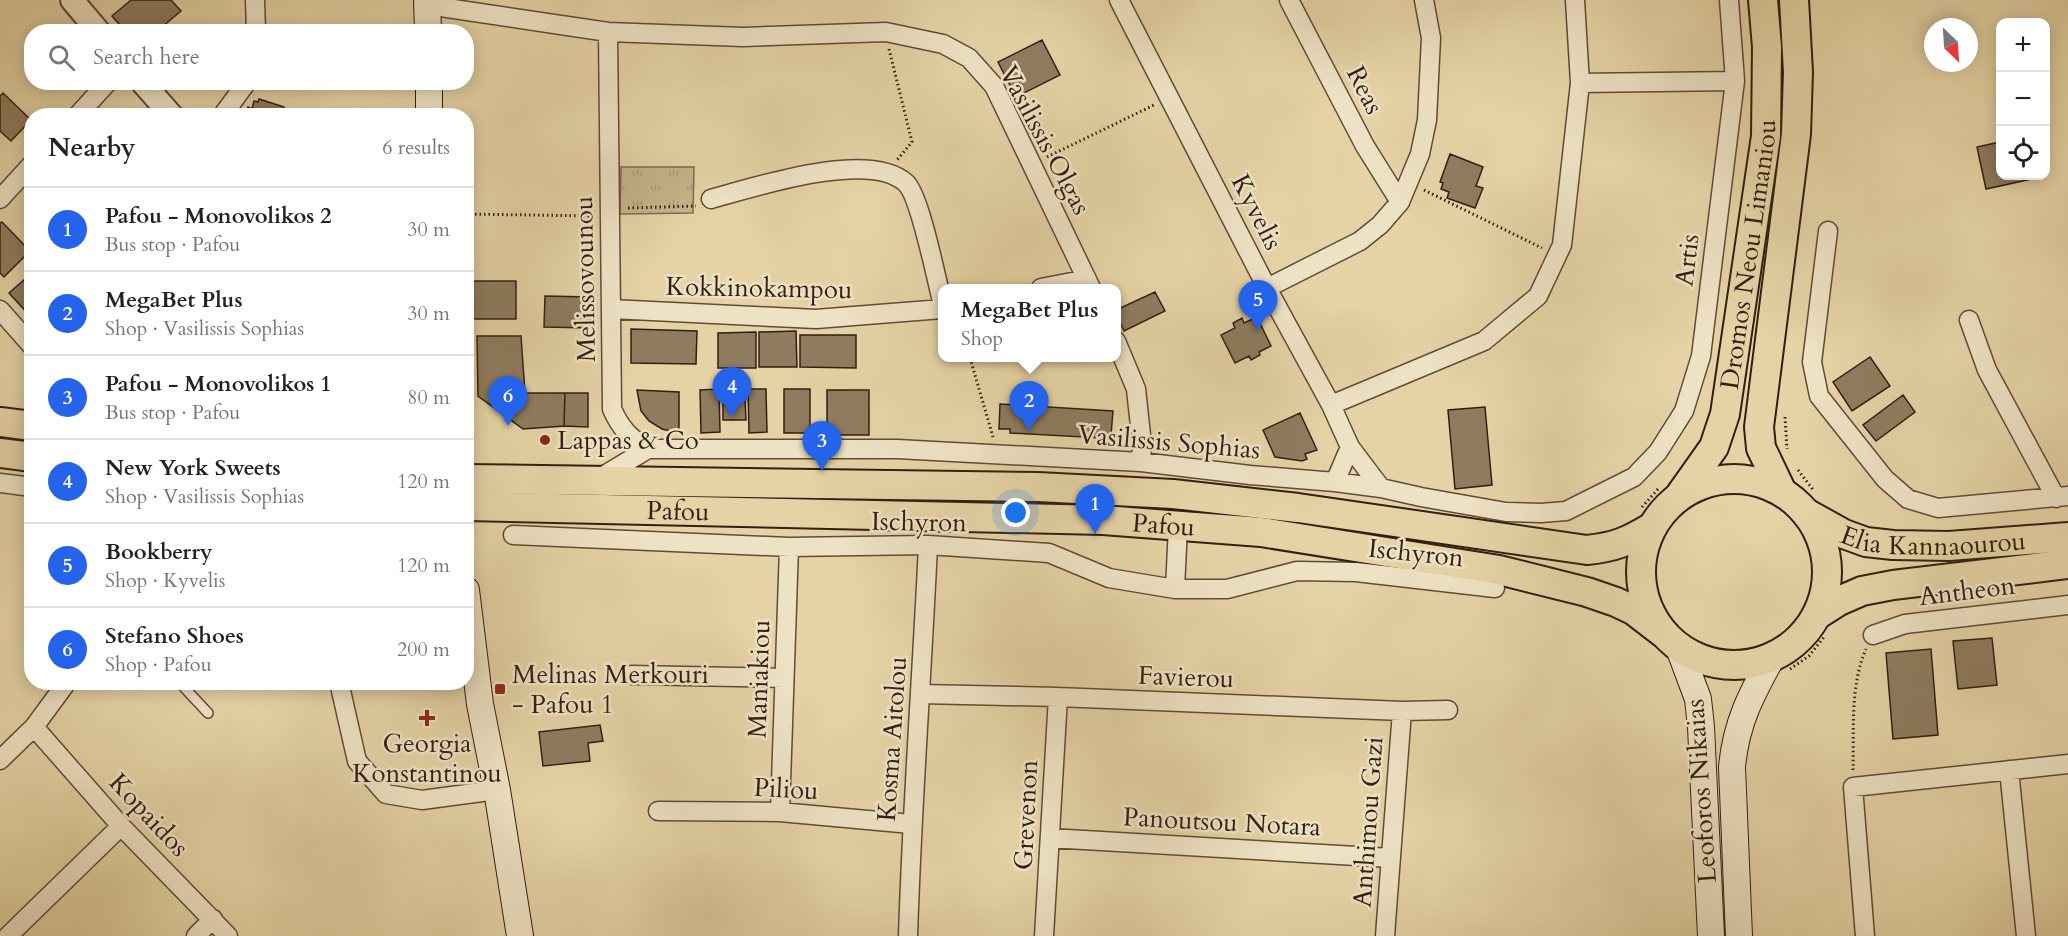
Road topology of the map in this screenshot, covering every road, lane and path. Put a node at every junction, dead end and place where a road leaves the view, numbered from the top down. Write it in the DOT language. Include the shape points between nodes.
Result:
graph roads {
  1 [pos="72,0"];
  2 [pos="255,0"];
  3 [pos="1119,0"];
  4 [pos="1289,0"];
  5 [pos="1424,0"];
  6 [pos="1575,0"];
  7 [pos="1729,0"];
  8 [pos="1763,0"];
  9 [pos="1794,0"];
  10 [pos="427,3"];
  11 [pos="92,24"];
  12 [pos="256,24"];
  13 [pos="428,24"];
  14 [pos="608,32"];
  15 [pos="886,32"];
  16 [pos="1735,81"];
  17 [pos="1580,83"];
  18 [pos="101,90"];
  19 [pos="149,90"];
  20 [pos="241,90"];
  21 [pos="429,90"];
  22 [pos="1169,97"];
  23 [pos="84,108"];
  24 [pos="165,108"];
  25 [pos="228,108"];
  26 [pos="429,108"];
  27 [pos="1032,165"];
  28 [pos="887,171"];
  29 [pos="24,173"];
  30 [pos="1408,182"];
  31 [pos="0,199"];
  32 [pos="711,199"];
  33 [pos="1400,202"];
  34 [pos="610,212"];
  35 [pos="474,214"];
  36 [pos="1828,231"];
  37 [pos="1557,255"];
  38 [pos="1089,284"];
  39 [pos="938,286"];
  40 [pos="1267,288"];
  41 [pos="611,309"];
  42 [pos="938,309"];
  43 [pos="0,310"];
  44 [pos="1969,320"];
  45 [pos="24,336"];
  46 [pos="1121,353"];
  47 [pos="971,362"];
  48 [pos="1331,405"];
  49 [pos="1784,414"];
  50 [pos="0,422"];
  51 [pos="24,425"];
  52 [pos="1350,447"];
  53 [pos="648,449"];
  54 [pos="0,453"];
  55 [pos="998,454"];
  56 [pos="24,456"];
  57 [pos="1788,457"];
  58 [pos="1142,462"];
  59 [pos="1794,465"];
  60 [pos="474,479"];
  61 [pos="595,481"];
  62 [pos="1335,482"];
  63 [pos="0,483"];
  64 [pos="24,485"];
  65 [pos="1381,488"];
  66 [pos="1607,492"];
  67 [pos="1782,492"];
  68 [pos="1669,493"];
  69 [pos="1421,497"];
  70 [pos="2062,497"];
  71 [pos="1812,505"];
  72 [pos="474,506"];
  73 [pos="1646,518"];
  74 [pos="1178,526"];
  75 [pos="1442,528"];
  76 [pos="513,535"];
  77 [pos="2068,537"];
  78 [pos="927,545"];
  79 [pos="789,547"];
  80 [pos="2068,564"];
  81 [pos="1495,588"];
  82 [pos="1175,589"];
  83 [pos="2068,605"];
  84 [pos="1823,622"];
  85 [pos="1873,635"];
  86 [pos="1671,641"];
  87 [pos="474,655"];
  88 [pos="1781,664"];
  89 [pos="631,675"];
  90 [pos="784,678"];
  91 [pos="61,690"];
  92 [pos="186,690"];
  93 [pos="341,690"];
  94 [pos="921,694"];
  95 [pos="1058,697"];
  96 [pos="1448,710"];
  97 [pos="1402,711"];
  98 [pos="208,713"];
  99 [pos="34,727"];
  100 [pos="0,760"];
  101 [pos="2068,764"];
  102 [pos="2009,770"];
  103 [pos="1853,787"];
  104 [pos="497,790"];
  105 [pos="658,811"];
  106 [pos="780,812"];
  107 [pos="911,824"];
  108 [pos="121,826"];
  109 [pos="1050,838"];
  110 [pos="1391,858"];
  111 [pos="213,919"];
  112 [pos="8,936"];
  113 [pos="196,936"];
  114 [pos="228,936"];
  115 [pos="520,936"];
  116 [pos="908,936"];
  117 [pos="1044,936"];
  118 [pos="1385,936"];
  119 [pos="1711,936"];
  120 [pos="1739,936"];
  121 [pos="1865,936"];
  122 [pos="2026,936"];
  1 -- 11 [label="street"];
  2 -- 12 [label="street"];
  3 -- 22 [label="street, Kyvelis"];
  4 -- 33 [label="street, Reas" via="1365,146"];
  5 -- 30 [label="street" via="1431,38 1427,120 1420,154"];
  6 -- 17 [label="street"];
  7 -- 16 [label="street, Artis"];
  8 -- 68 [label="main road, Dromos Neou Limaniou" via="1766,136 1725,414 1714,447"];
  9 -- 67 [label="main road, Dromos Neou Limaniou" via="1796,134 1759,427 1761,448"];
  10 -- 13 [label="main road"];
  10 -- 14 [label="street, Vasilissis Olgas"];
  14 -- 15 [label="street, Vasilissis Olgas" via="742,37"];
  14 -- 34 [label="street, Melissovounou"];
  15 -- 27 [label="street, Vasilissis Olgas" via="943,44 969,58 994,86"];
  15 -- 28 [label="path" via="912,142"];
  16 -- 17 [label="street"];
  16 -- 66 [label="street, Artis" via="1701,356 1684,411 1658,452 1634,477"];
  17 -- 37 [label="street" via="1562,245"];
  18 -- 23 [label="street"];
  19 -- 24 [label="street"];
  20 -- 25 [label="street"];
  21 -- 26 [label="main road"];
  22 -- 27 [label="path"];
  22 -- 40 [label="street, Kyvelis"];
  27 -- 38 [label="street, Vasilissis Olgas"];
  28 -- 32 [label="street" via="805,173"];
  28 -- 39 [label="street" via="907,184 916,201"];
  29 -- 31 [label="street"];
  30 -- 33 [label="street"];
  30 -- 37 [label="path"];
  32 -- 34 [label="path" via="694,207"];
  33 -- 40 [label="street" via="1360,241"];
  34 -- 35 [label="path"];
  34 -- 41 [label="street, Melissovounou"];
  36 -- 70 [label="street" via="1812,362 1819,396 1885,479 1908,499 1938,508"];
  37 -- 48 [label="street" via="1538,296 1484,341"];
  40 -- 48 [label="street, Kyvelis"];
  41 -- 42 [label="street, Kokkinokampou" via="816,319"];
  41 -- 53 [label="street, Melissovounou" via="612,409 627,434"];
  43 -- 45 [label="street"];
  44 -- 70 [label="street" via="1987,370"];
  46 -- 58 [label="street" via="1136,389"];
  47 -- 55 [label="path"];
  48 -- 52 [label="street, Kyvelis"];
  49 -- 57 [label="path"];
  50 -- 51 [label="main road"];
  52 -- 62 [label="street"];
  52 -- 65 [label="street, Kyvelis"];
  53 -- 55 [label="street, Vasilissis Sophias" via="897,449"];
  53 -- 61 [label="street"];
  54 -- 56 [label="main road"];
  55 -- 58 [label="street, Vasilissis Sophias"];
  58 -- 62 [label="street, Vasilissis Sophias"];
  59 -- 71 [label="path"];
  60 -- 61 [label="main road, Pafou"];
  61 -- 75 [label="main road, Pafou" via="1038,487 1173,494"];
  62 -- 65 [label="street, Vasilissis Sophias"];
  63 -- 64 [label="street"];
  65 -- 69 [label="street, Vasilissis Sophias"];
  66 -- 69 [label="street, Vasilissis Sophias" via="1566,511 1541,513 1506,512"];
  67 -- 68 [label="main road" via="1757,482 1730,479"];
  67 -- 71 [label="main road"];
  68 -- 73 [label="path"];
  68 -- 73 [label="main road" via="1664,511"];
  69 -- 75 [label="street"];
  71 -- 77 [label="main road, Elia Kannaourou" via="1844,534 1866,542 1949,546"];
  71 -- 84 [label="main road" via="1826,562"];
  72 -- 74 [label="main road, Pafou" via="1103,520"];
  73 -- 75 [label="main road, Pafou" via="1628,542 1587,550"];
  73 -- 86 [label="main road" via="1640,571 1642,593 1650,615"];
  74 -- 82 [label="street"];
  74 -- 86 [label="main road, Pafou" via="1261,532 1499,570 1616,602 1633,610"];
  76 -- 79 [label="street, Ischyron"];
  78 -- 79 [label="street, Ischyron"];
  78 -- 82 [label="street, Ischyron" via="1049,553 1109,578"];
  78 -- 94 [label="street, Kosma Aitolou"];
  79 -- 90 [label="street, Maniakiou"];
  80 -- 84 [label="main road, Elia Kannaourou" via="1862,591 1839,601"];
  81 -- 82 [label="street, Ischyron" via="1356,572 1297,571 1227,589"];
  83 -- 85 [label="street, Antheon" via="1905,624"];
  84 -- 88 [label="main road" via="1798,640"];
  84 -- 88 [label="path" via="1809,656"];
  85 -- 103 [label="path" via="1861,662 1854,706"];
  86 -- 88 [label="main road" via="1701,660 1724,665"];
  86 -- 119 [label="main road, Leoforos Nikaias" via="1698,699"];
  87 -- 104 [label="main road"];
  88 -- 120 [label="main road, Leoforos Nikaias" via="1748,700 1734,745"];
  89 -- 90 [label="street"];
  90 -- 106 [label="street, Maniakiou"];
  91 -- 99 [label="street"];
  92 -- 98 [label="lane"];
  93 -- 104 [label="street" via="357,761 386,794 422,800"];
  94 -- 95 [label="street, Favierou"];
  94 -- 107 [label="street, Kosma Aitolou"];
  95 -- 97 [label="street, Favierou"];
  95 -- 109 [label="street, Grevenon"];
  96 -- 97 [label="street, Favierou"];
  97 -- 110 [label="street, Anthimou Gazi"];
  99 -- 100 [label="street"];
  99 -- 108 [label="street, Kopaidos"];
  101 -- 102 [label="street"];
  102 -- 103 [label="street"];
  102 -- 122 [label="street"];
  103 -- 121 [label="street"];
  104 -- 115 [label="main road"];
  105 -- 106 [label="street, Piliou"];
  106 -- 107 [label="street, Piliou"];
  107 -- 116 [label="street, Kosma Aitolou"];
  108 -- 111 [label="street, Kopaidos"];
  108 -- 112 [label="street"];
  109 -- 110 [label="street, Panoutsou Notara"];
  109 -- 117 [label="street, Grevenon"];
  110 -- 118 [label="street, Anthimou Gazi"];
  111 -- 113 [label="street"];
  111 -- 114 [label="street, Kopaidos"];
}
